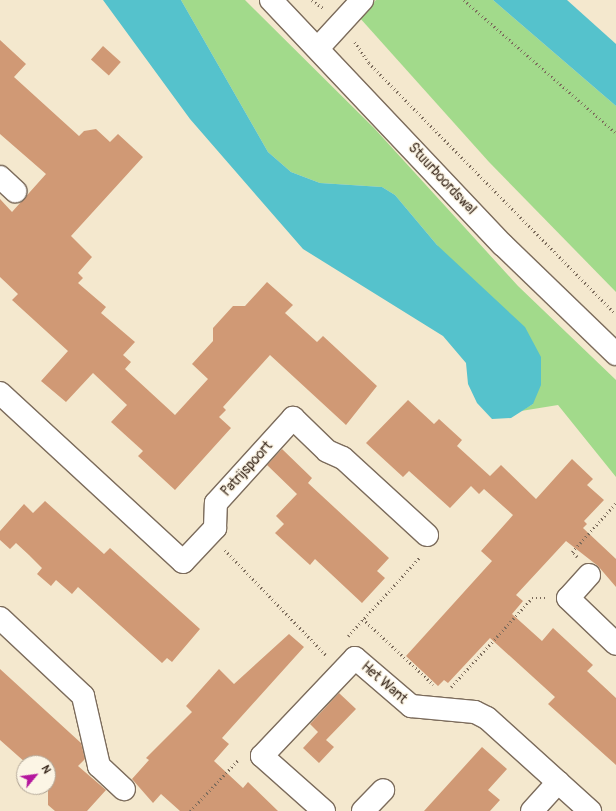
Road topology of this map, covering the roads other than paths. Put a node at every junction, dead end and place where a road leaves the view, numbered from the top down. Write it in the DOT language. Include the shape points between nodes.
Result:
graph roads {
  1 [pos="271,0"];
  2 [pos="362,0"];
  3 [pos="319,47"];
  4 [pos="616,354"];
  5 [pos="0,393"];
  6 [pos="427,535"];
  7 [pos="588,575"];
  8 [pos="0,618"];
  9 [pos="616,644"];
  10 [pos="558,782"];
  11 [pos="124,789"];
  12 [pos="383,790"];
  13 [pos="324,811"];
  14 [pos="363,811"];
  15 [pos="532,811"];
  16 [pos="590,811"];
  1 -- 3 [label="street, Stuurboordswal"];
  2 -- 3 [label="street"];
  3 -- 4 [label="street, Stuurboordswal" via="503,245"];
  5 -- 6 [label="street, Patrijspoort" via="183,562 215,528 216,503 292,418 327,451 344,458"];
  7 -- 9 [label="street" via="568,598"];
  8 -- 11 [label="street" via="84,696 99,766"];
  10 -- 13 [label="street, Het Want" via="487,718 444,702 422,709 406,703 355,658 335,660 262,756"];
  10 -- 15 [label="street"];
  10 -- 16 [label="street, Het Want"];
  12 -- 14 [label="street"];
}
